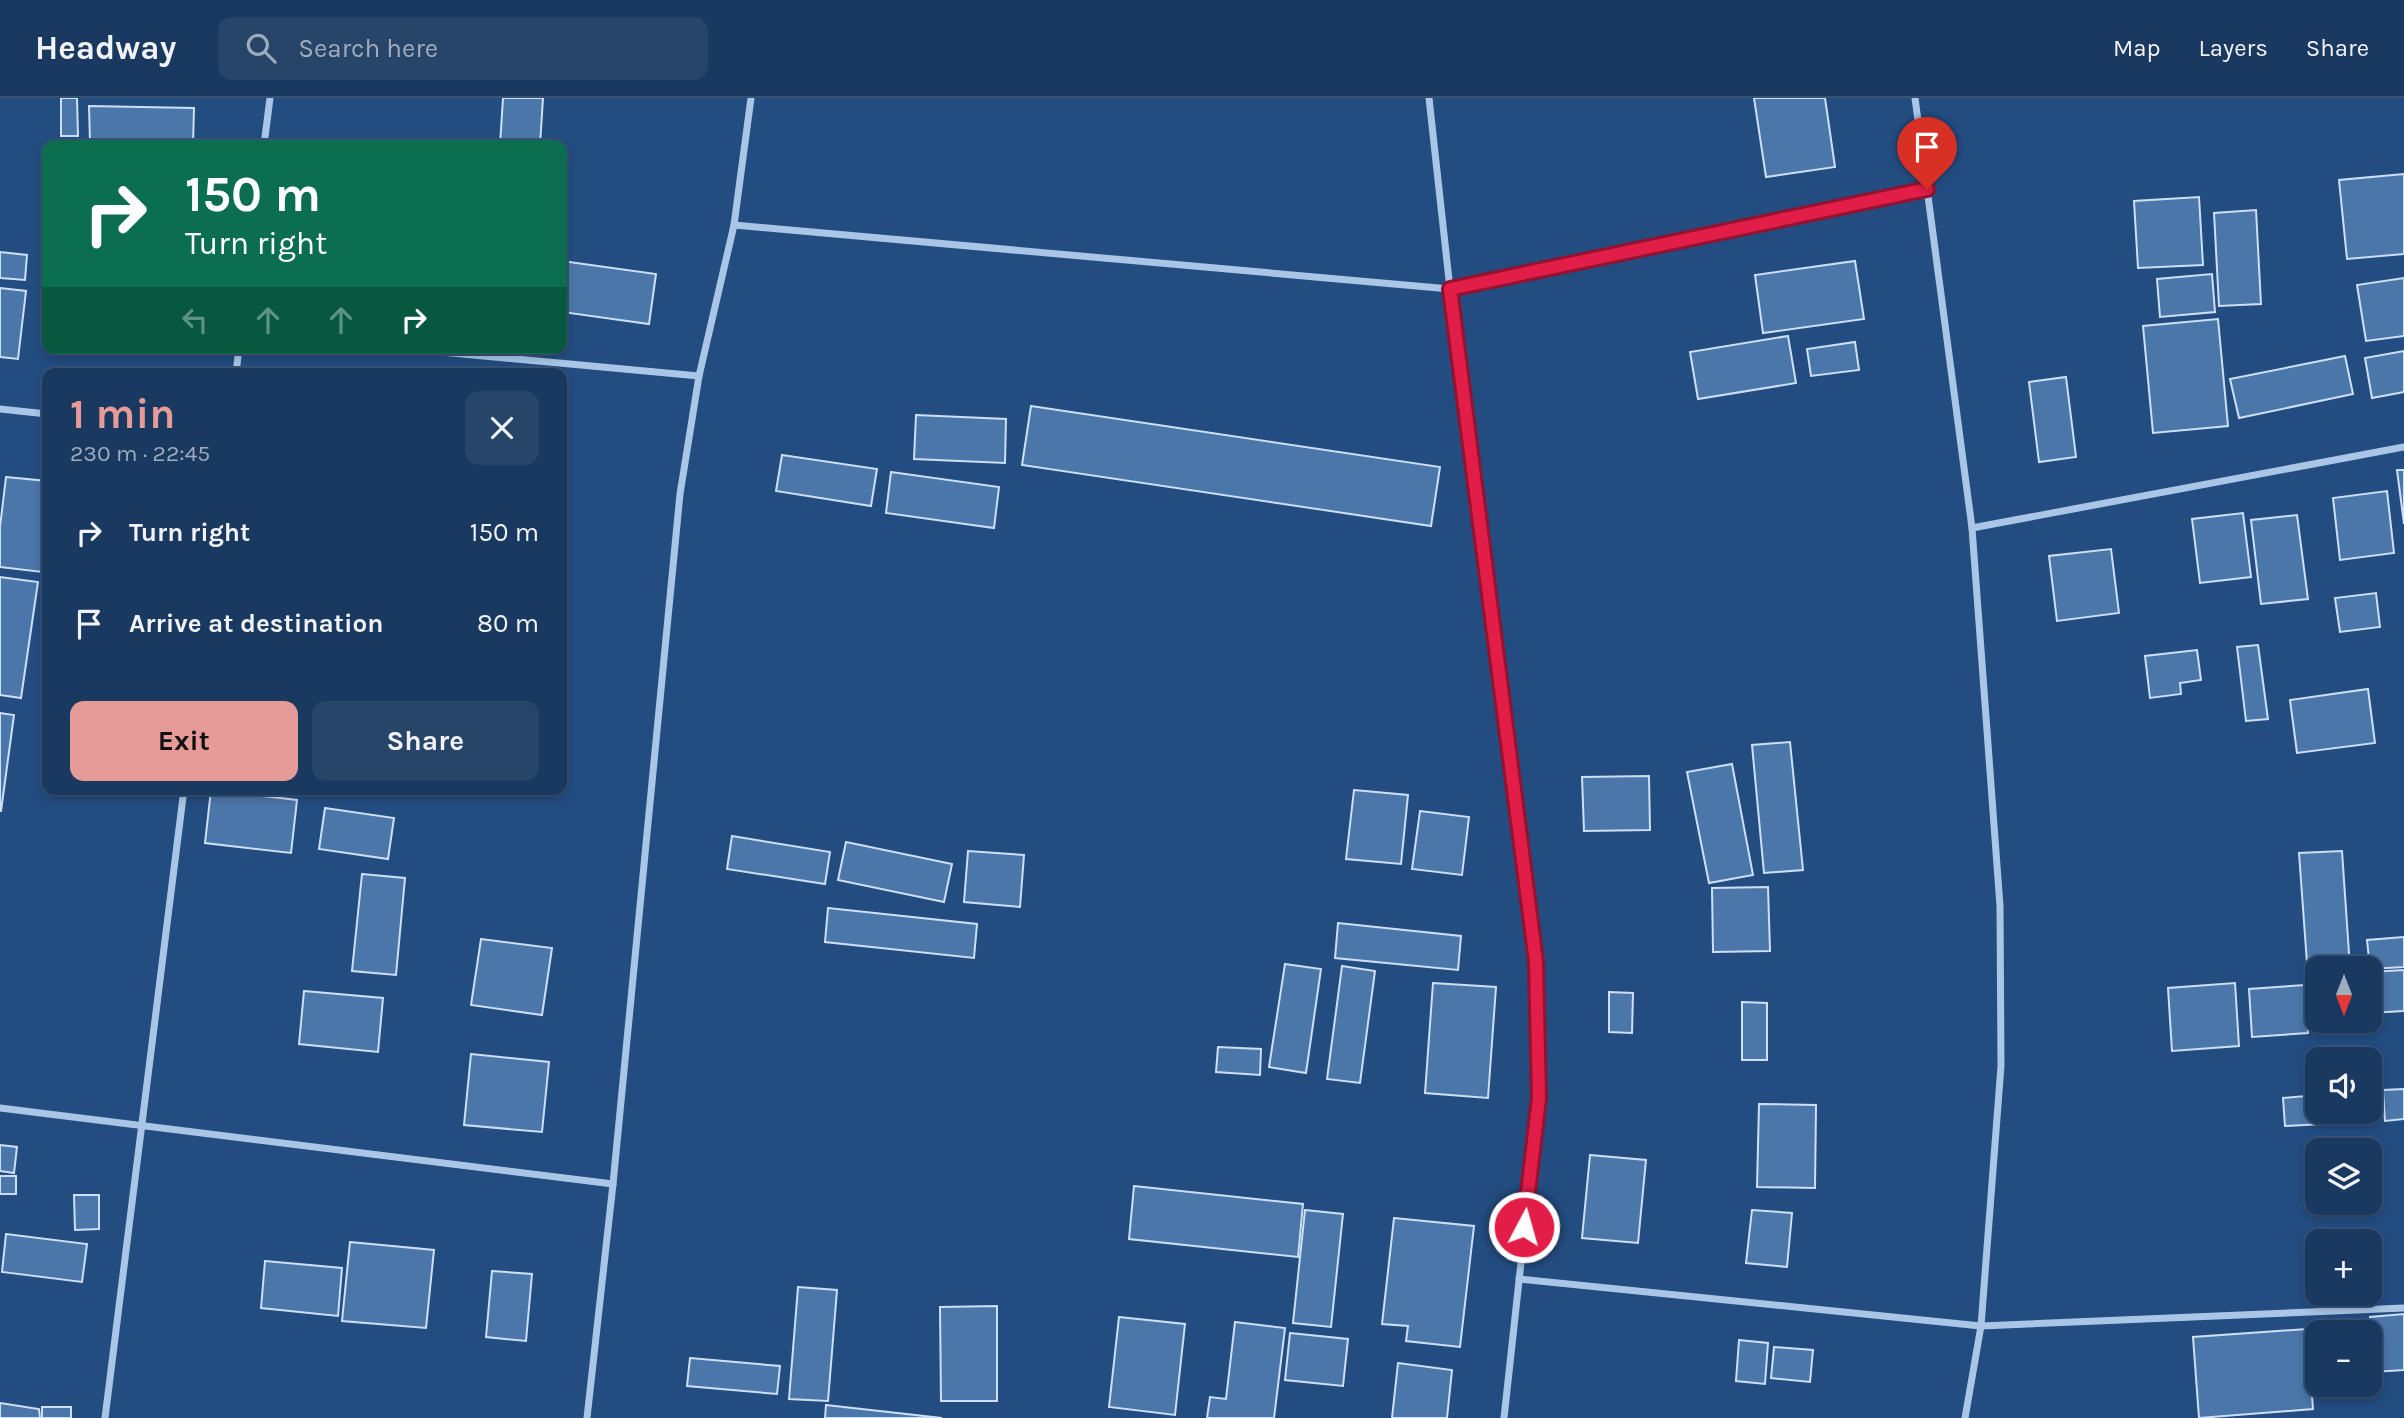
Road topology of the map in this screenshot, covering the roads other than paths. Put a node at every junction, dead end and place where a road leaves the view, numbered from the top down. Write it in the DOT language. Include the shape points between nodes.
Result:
graph roads {
  1 [pos="270,98"];
  2 [pos="751,98"];
  3 [pos="1429,98"];
  4 [pos="1915,98"];
  5 [pos="265,140"];
  6 [pos="1927,189"];
  7 [pos="734,225"];
  8 [pos="1450,289"];
  9 [pos="462,354"];
  10 [pos="699,376"];
  11 [pos="0,409"];
  12 [pos="42,413"];
  13 [pos="2404,447"];
  14 [pos="1972,527"];
  15 [pos="183,795"];
  16 [pos="0,1108"];
  17 [pos="142,1125"];
  18 [pos="613,1184"];
  19 [pos="1519,1279"];
  20 [pos="2404,1308"];
  21 [pos="1981,1326"];
  22 [pos="105,1418"];
  23 [pos="587,1418"];
  24 [pos="1504,1418"];
  25 [pos="1965,1418"];
  1 -- 5 [label="street"];
  2 -- 7 [label="street"];
  3 -- 8 [label="street"];
  4 -- 6 [label="street"];
  6 -- 8 [label="street"];
  6 -- 14 [label="street"];
  7 -- 8 [label="street"];
  7 -- 10 [label="street"];
  8 -- 19 [label="street" via="1536,962 1539,1098"];
  9 -- 10 [label="street"];
  10 -- 18 [label="street" via="680,494"];
  11 -- 12 [label="street"];
  13 -- 14 [label="street"];
  14 -- 21 [label="street" via="2000,933 2001,1066"];
  15 -- 17 [label="street"];
  16 -- 17 [label="street"];
  17 -- 18 [label="street"];
  17 -- 22 [label="street"];
  18 -- 23 [label="street"];
  19 -- 21 [label="street"];
  19 -- 24 [label="street"];
  20 -- 21 [label="street"];
  21 -- 25 [label="street"];
}
